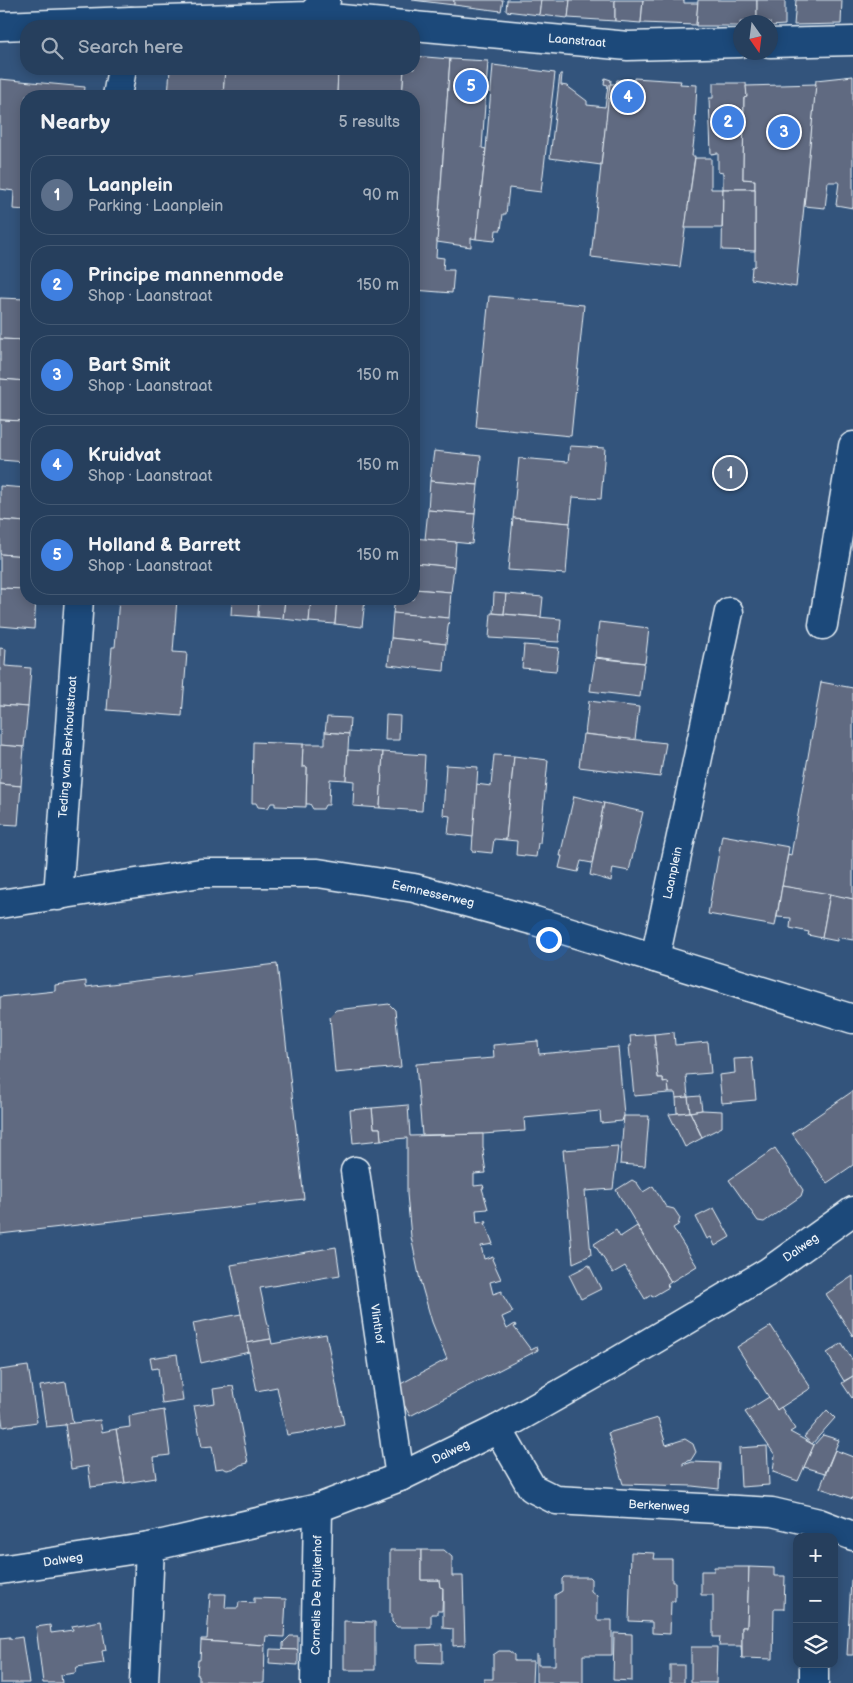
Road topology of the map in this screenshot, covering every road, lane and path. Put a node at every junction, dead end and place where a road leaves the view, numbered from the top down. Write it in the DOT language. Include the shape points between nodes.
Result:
graph roads {
  1 [pos="318,8"];
  2 [pos="177,20"];
  3 [pos="382,20"];
  4 [pos="0,26"];
  5 [pos="20,26"];
  6 [pos="420,27"];
  7 [pos="853,41"];
  8 [pos="733,43"];
  9 [pos="778,43"];
  10 [pos="121,75"];
  11 [pos="118,90"];
  12 [pos="853,446"];
  13 [pos="79,605"];
  14 [pos="728,612"];
  15 [pos="823,625"];
  16 [pos="58,896"];
  17 [pos="0,904"];
  18 [pos="655,958"];
  19 [pos="853,1019"];
  20 [pos="355,1171"];
  21 [pos="853,1212"];
  22 [pos="498,1429"];
  23 [pos="400,1477"];
  24 [pos="318,1508"];
  25 [pos="818,1530"];
  26 [pos="853,1536"];
  27 [pos="150,1547"];
  28 [pos="0,1570"];
  29 [pos="814,1668"];
  30 [pos="144,1683"];
  31 [pos="315,1683"];
  32 [pos="814,1683"];
  1 -- 2 [label="street, Laanstraat"];
  1 -- 3 [label="street, Laanstraat"];
  4 -- 5 [label="street, Laanstraat"];
  6 -- 8 [label="street, Laanstraat" via="628,46"];
  7 -- 9 [label="street"];
  10 -- 11 [label="street"];
  12 -- 15 [label="street"];
  13 -- 16 [label="street, Teding van Berkhoutstraat"];
  14 -- 18 [label="street, Laanplein"];
  16 -- 17 [label="street, Eemnesserweg"];
  16 -- 18 [label="street, Eemnesserweg" via="200,873 318,873 414,888 535,920"];
  18 -- 19 [label="street, Eemnesserweg"];
  20 -- 23 [label="street, Vlinthof"];
  21 -- 22 [label="street, Dalweg" via="768,1272"];
  22 -- 23 [label="street, Dalweg"];
  22 -- 25 [label="street, Berkenweg" via="532,1488 556,1500 772,1512"];
  23 -- 24 [label="street, Dalweg"];
  24 -- 27 [label="street, Dalweg"];
  24 -- 31 [label="street, Cornelis De Ruijterhof"];
  25 -- 26 [label="street, Berkenweg"];
  27 -- 28 [label="street, Dalweg"];
  27 -- 30 [label="street"];
  29 -- 32 [label="street"];
}
